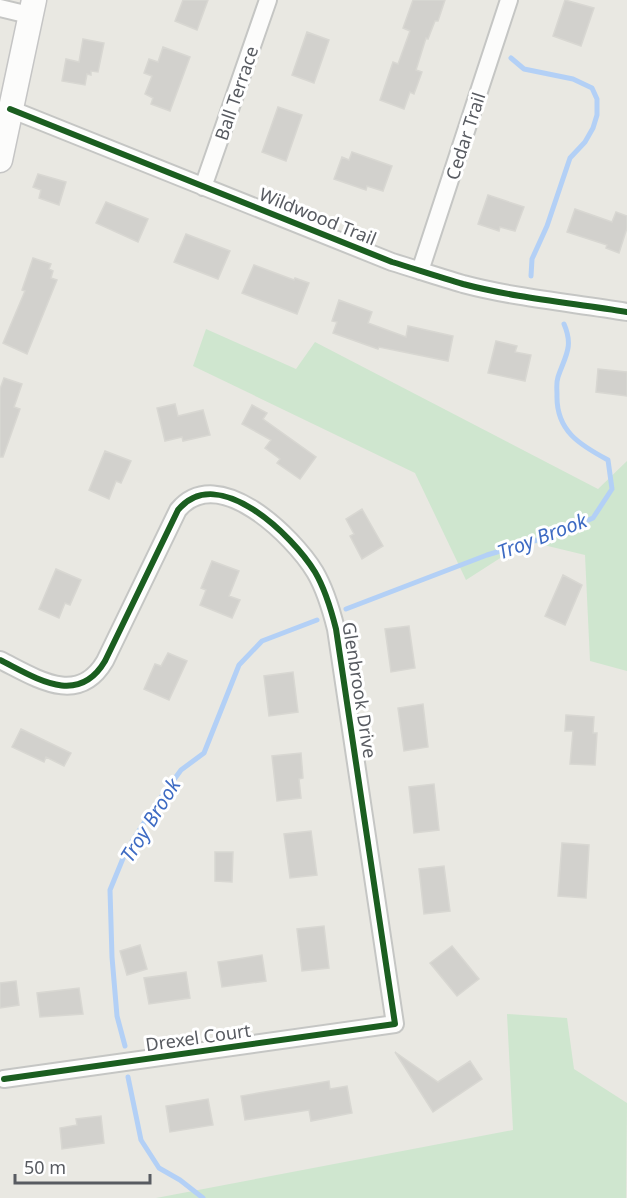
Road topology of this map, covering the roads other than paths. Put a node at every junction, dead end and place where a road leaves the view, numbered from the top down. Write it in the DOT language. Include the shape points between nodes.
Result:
graph roads {
  1 [pos="268,0"];
  2 [pos="509,0"];
  3 [pos="0,8"];
  4 [pos="32,8"];
  5 [pos="10,109"];
  6 [pos="0,160"];
  7 [pos="203,187"];
  8 [pos="420,271"];
  9 [pos="627,312"];
  10 [pos="0,660"];
  11 [pos="395,1024"];
  12 [pos="4,1079"];
  1 -- 7 [label="street, Ball Terrace"];
  2 -- 8 [label="street, Cedar Trail"];
  3 -- 4 [label="street"];
  4 -- 5 [label="street"];
  5 -- 6 [label="street"];
  5 -- 7 [label="street, Wildwood Trail"];
  7 -- 8 [label="street, Wildwood Trail"];
  8 -- 9 [label="street, Wildwood Trail" via="498,291"];
  10 -- 11 [label="street, Glenbrook Drive" via="55,685 79,685 90,679 105,661 178,510 197,495 233,498 284,533 316,574 336,629"];
  11 -- 12 [label="street, Drexel Court"];
}
